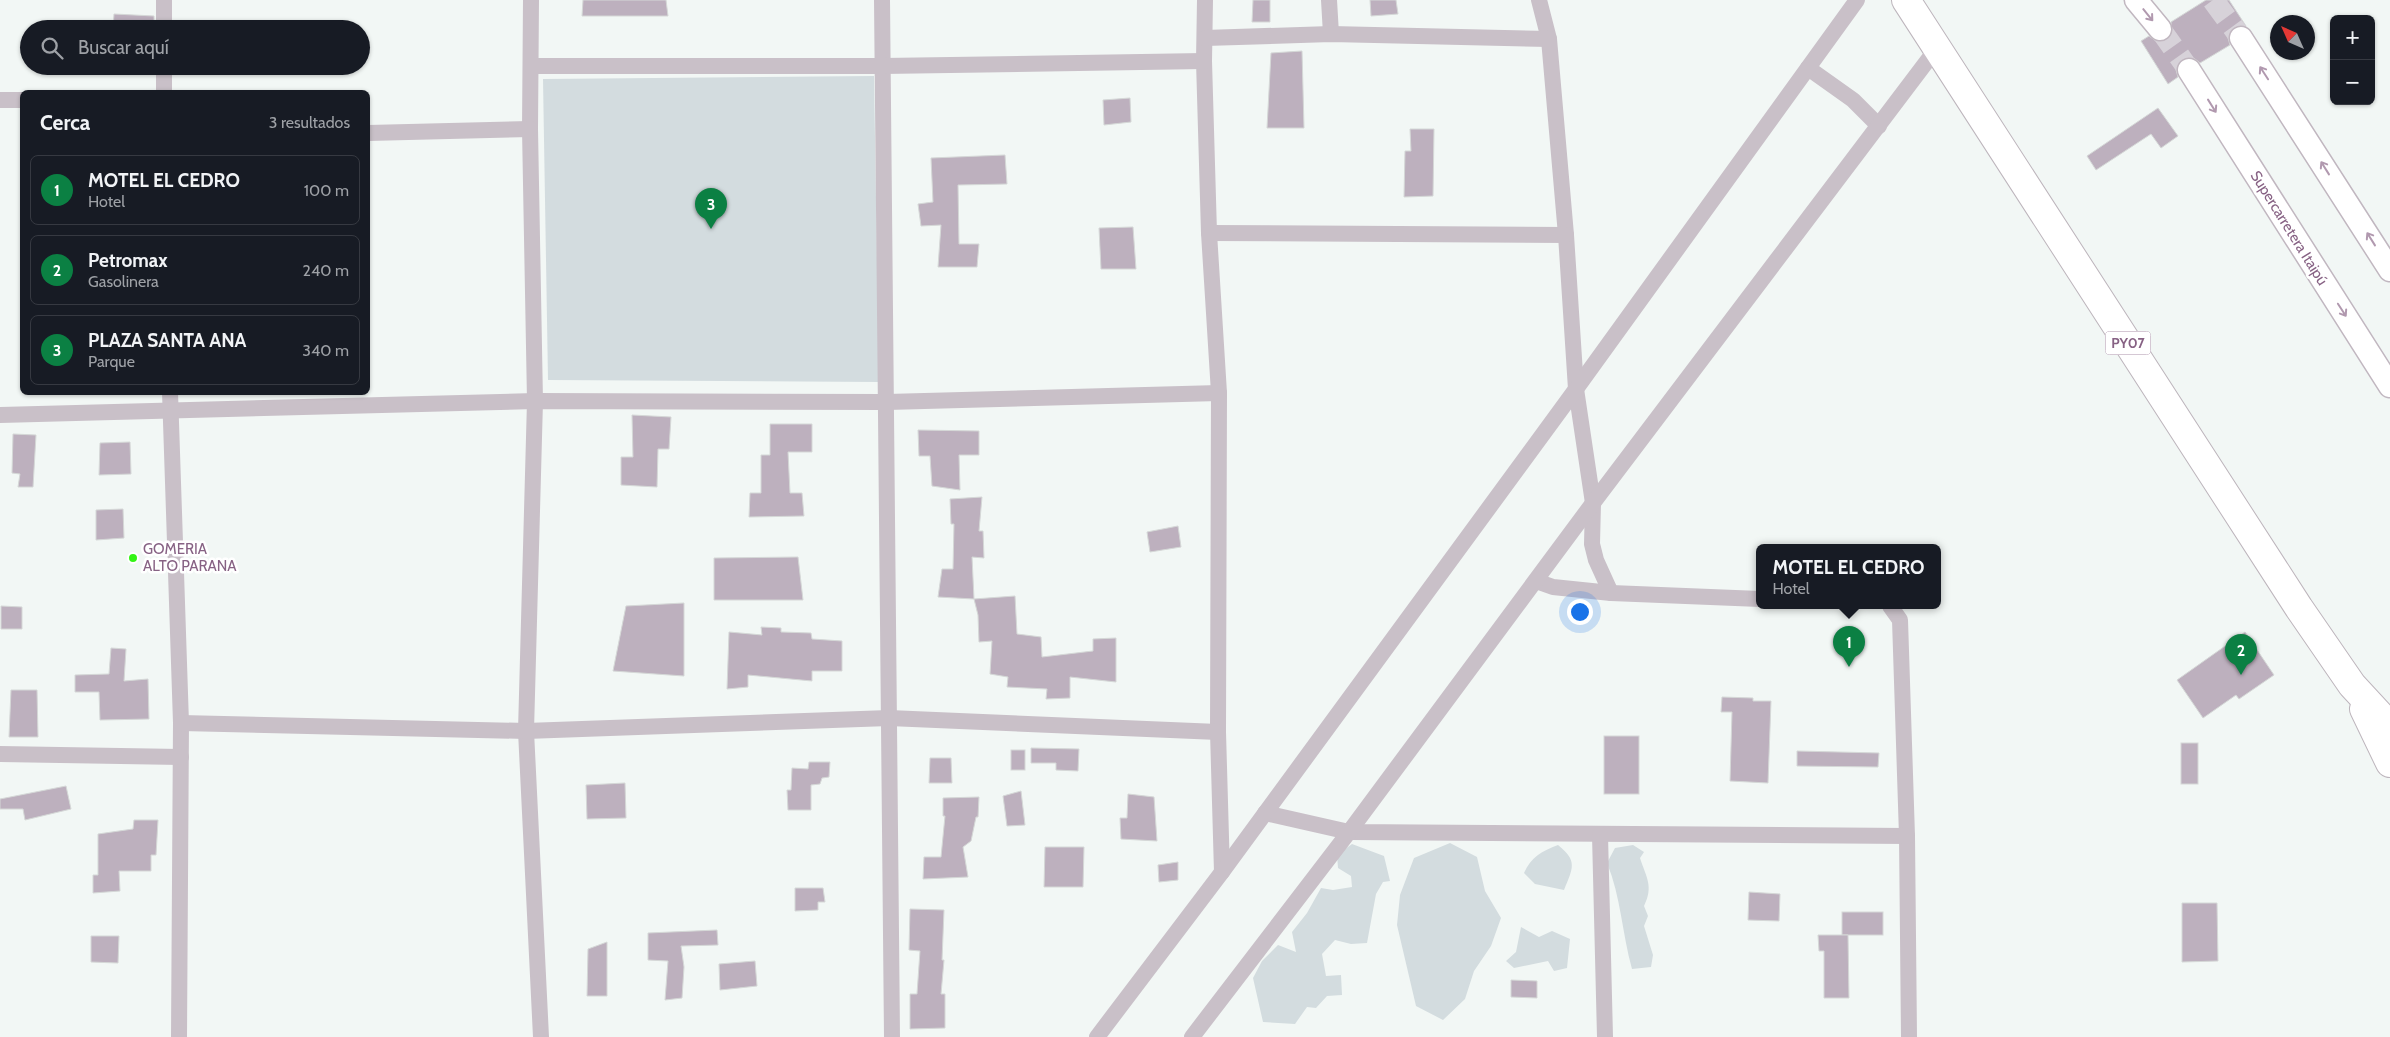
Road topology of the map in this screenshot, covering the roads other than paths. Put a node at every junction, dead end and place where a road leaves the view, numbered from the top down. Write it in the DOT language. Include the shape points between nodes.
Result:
graph roads {
  1 [pos="164,0"];
  2 [pos="531,0"];
  3 [pos="882,0"];
  4 [pos="1205,0"];
  5 [pos="1329,0"];
  6 [pos="1539,0"];
  7 [pos="1857,0"];
  8 [pos="1906,0"];
  9 [pos="2136,0"];
  10 [pos="164,20"];
  11 [pos="2160,29"];
  12 [pos="1332,34"];
  13 [pos="1205,38"];
  14 [pos="2241,38"];
  15 [pos="1549,39"];
  16 [pos="1937,48"];
  17 [pos="1204,61"];
  18 [pos="531,66"];
  19 [pos="883,66"];
  20 [pos="1808,68"];
  21 [pos="2189,70"];
  22 [pos="164,75"];
  23 [pos="164,90"];
  24 [pos="0,100"];
  25 [pos="20,100"];
  26 [pos="1879,126"];
  27 [pos="530,129"];
  28 [pos="370,133"];
  29 [pos="1209,233"];
  30 [pos="1566,235"];
  31 [pos="2390,270"];
  32 [pos="2390,386"];
  33 [pos="1576,389"];
  34 [pos="1219,393"];
  35 [pos="170,395"];
  36 [pos="535,401"];
  37 [pos="887,402"];
  38 [pos="170,412"];
  39 [pos="0,415"];
  40 [pos="1593,503"];
  41 [pos="1536,581"];
  42 [pos="1611,593"];
  43 [pos="1756,599"];
  44 [pos="1892,609"];
  45 [pos="2352,684"];
  46 [pos="889,718"];
  47 [pos="181,723"];
  48 [pos="2390,726"];
  49 [pos="526,731"];
  50 [pos="1218,732"];
  51 [pos="0,754"];
  52 [pos="181,757"];
  53 [pos="2390,763"];
  54 [pos="1265,813"];
  55 [pos="1348,832"];
  56 [pos="1600,835"];
  57 [pos="1907,836"];
  58 [pos="1222,872"];
  59 [pos="180,1037"];
  60 [pos="541,1037"];
  61 [pos="892,1037"];
  62 [pos="1097,1037"];
  63 [pos="1192,1037"];
  64 [pos="1605,1037"];
  65 [pos="1909,1037"];
  1 -- 10 [label="street"];
  2 -- 18 [label="street"];
  3 -- 19 [label="street"];
  4 -- 13 [label="street"];
  5 -- 12 [label="street"];
  6 -- 15 [label="street"];
  7 -- 20 [label="street"];
  8 -- 16 [label="highway, PY07"];
  9 -- 11 [label="street, one-way"];
  12 -- 13 [label="street"];
  12 -- 15 [label="street"];
  13 -- 17 [label="street"];
  31 -- 14 [label="street, one-way"];
  15 -- 30 [label="street"];
  16 -- 26 [label="street"];
  16 -- 45 [label="highway, PY07"];
  17 -- 19 [label="street"];
  17 -- 29 [label="street"];
  18 -- 19 [label="street"];
  18 -- 27 [label="street"];
  19 -- 37 [label="street"];
  20 -- 26 [label="street" via="1853,100"];
  20 -- 33 [label="street"];
  21 -- 32 [label="street, Supercarretera Itaipú, one-way"];
  22 -- 23 [label="street"];
  24 -- 25 [label="street"];
  26 -- 40 [label="street"];
  27 -- 28 [label="street"];
  27 -- 36 [label="street"];
  29 -- 30 [label="street"];
  29 -- 34 [label="street"];
  30 -- 33 [label="street"];
  33 -- 40 [label="street"];
  33 -- 54 [label="street"];
  34 -- 37 [label="street"];
  34 -- 50 [label="street"];
  35 -- 38 [label="street"];
  36 -- 37 [label="street"];
  36 -- 38 [label="street"];
  36 -- 49 [label="street"];
  37 -- 46 [label="street"];
  38 -- 39 [label="street"];
  38 -- 47 [label="street"];
  40 -- 41 [label="street"];
  40 -- 42 [label="street" via="1592,544"];
  41 -- 42 [label="street" via="1553,587"];
  41 -- 55 [label="street"];
  42 -- 43 [label="street"];
  44 -- 57 [label="street" via="1900,620"];
  45 -- 48 [label="highway, PY07"];
  45 -- 53 [label="highway"];
  46 -- 49 [label="street"];
  46 -- 50 [label="street"];
  46 -- 61 [label="street"];
  47 -- 49 [label="street"];
  47 -- 52 [label="street"];
  49 -- 60 [label="street"];
  50 -- 58 [label="street"];
  51 -- 52 [label="street"];
  52 -- 59 [label="street"];
  54 -- 55 [label="street"];
  54 -- 58 [label="street"];
  55 -- 56 [label="street"];
  55 -- 63 [label="street"];
  56 -- 57 [label="street"];
  56 -- 64 [label="street"];
  57 -- 65 [label="street"];
  58 -- 62 [label="street"];
}
